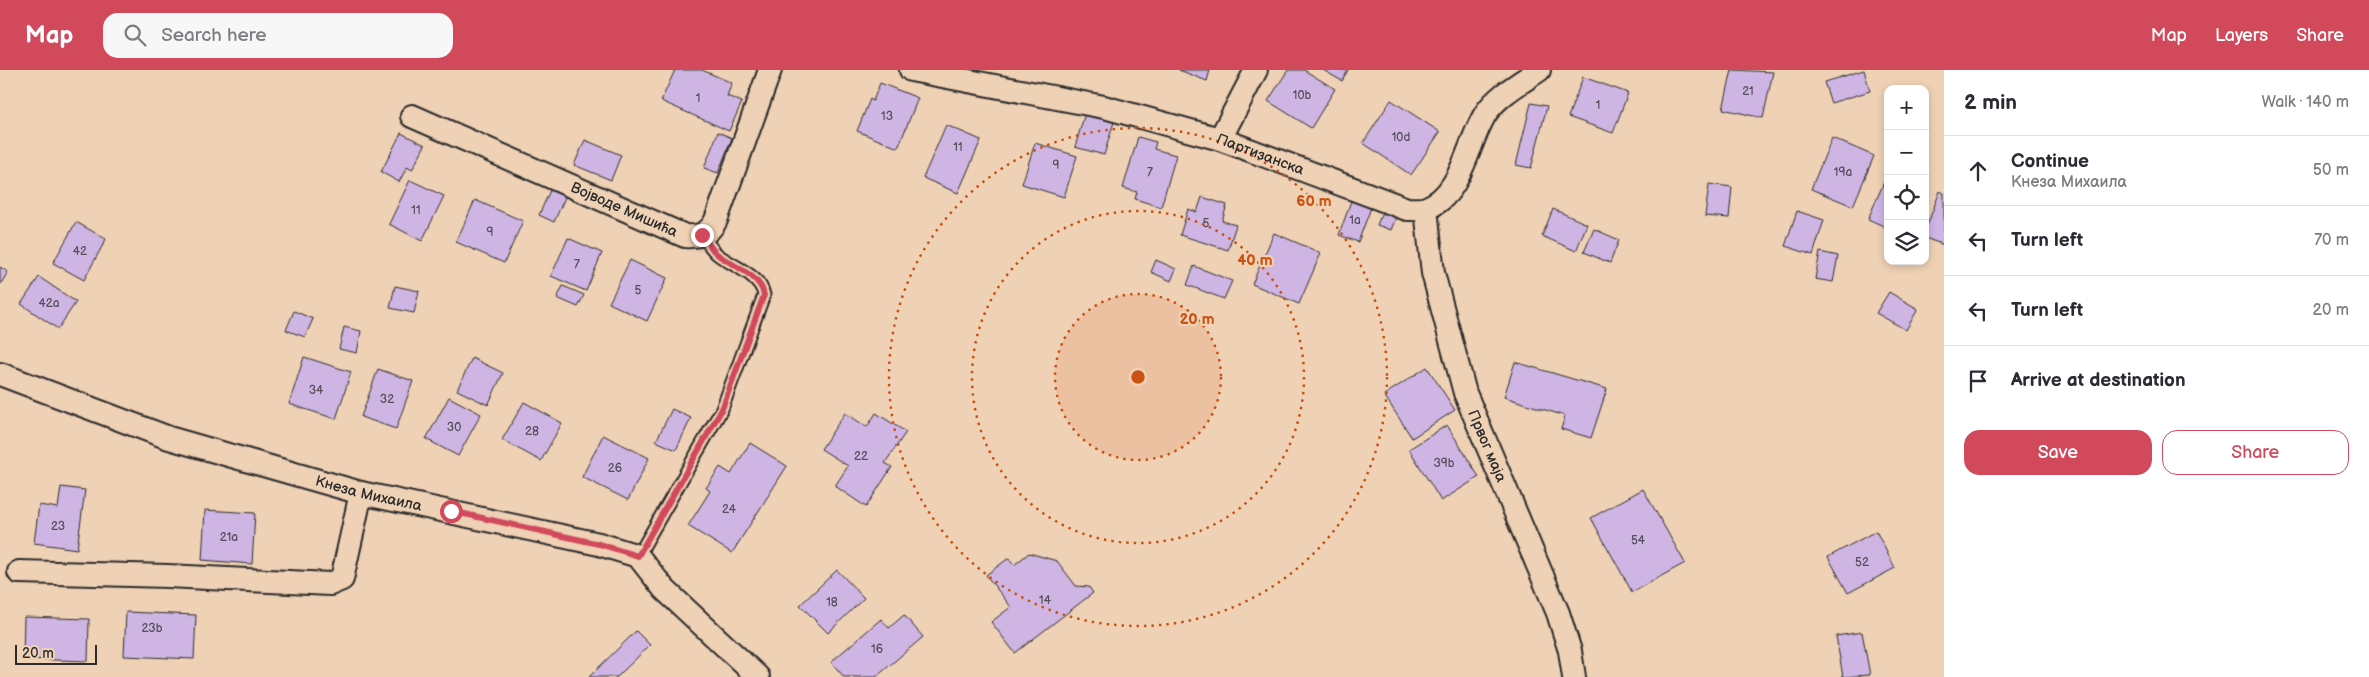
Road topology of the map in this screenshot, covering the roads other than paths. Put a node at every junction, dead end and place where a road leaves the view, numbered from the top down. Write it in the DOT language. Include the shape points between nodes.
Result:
graph roads {
  1 [pos="770,70"];
  2 [pos="912,70"];
  3 [pos="1256,70"];
  4 [pos="1539,70"];
  5 [pos="412,116"];
  6 [pos="1220,139"];
  7 [pos="1426,209"];
  8 [pos="702,235"];
  9 [pos="0,374"];
  10 [pos="361,493"];
  11 [pos="638,556"];
  12 [pos="20,572"];
  13 [pos="758,677"];
  14 [pos="1574,677"];
  1 -- 8 [label="street" via="716,220 712,228"];
  2 -- 6 [label="street, Партизанска" via="1104,108"];
  3 -- 6 [label="street"];
  4 -- 7 [label="street" via="1502,96 1486,112 1457,177 1443,197"];
  5 -- 8 [label="street, Војводе Мишића" via="685,236"];
  6 -- 7 [label="street, Партизанска" via="1407,209"];
  7 -- 14 [label="street, Првог маја" via="1433,273 1466,393 1558,613"];
  8 -- 11 [label="lane" via="715,253 762,285 764,295 722,409"];
  9 -- 10 [label="street, Кнеза Михаила" via="169,438"];
  10 -- 11 [label="street, Кнеза Михаила" via="580,540"];
  10 -- 12 [label="street" via="342,579 330,584"];
  11 -- 13 [label="street" via="664,589"];
}
